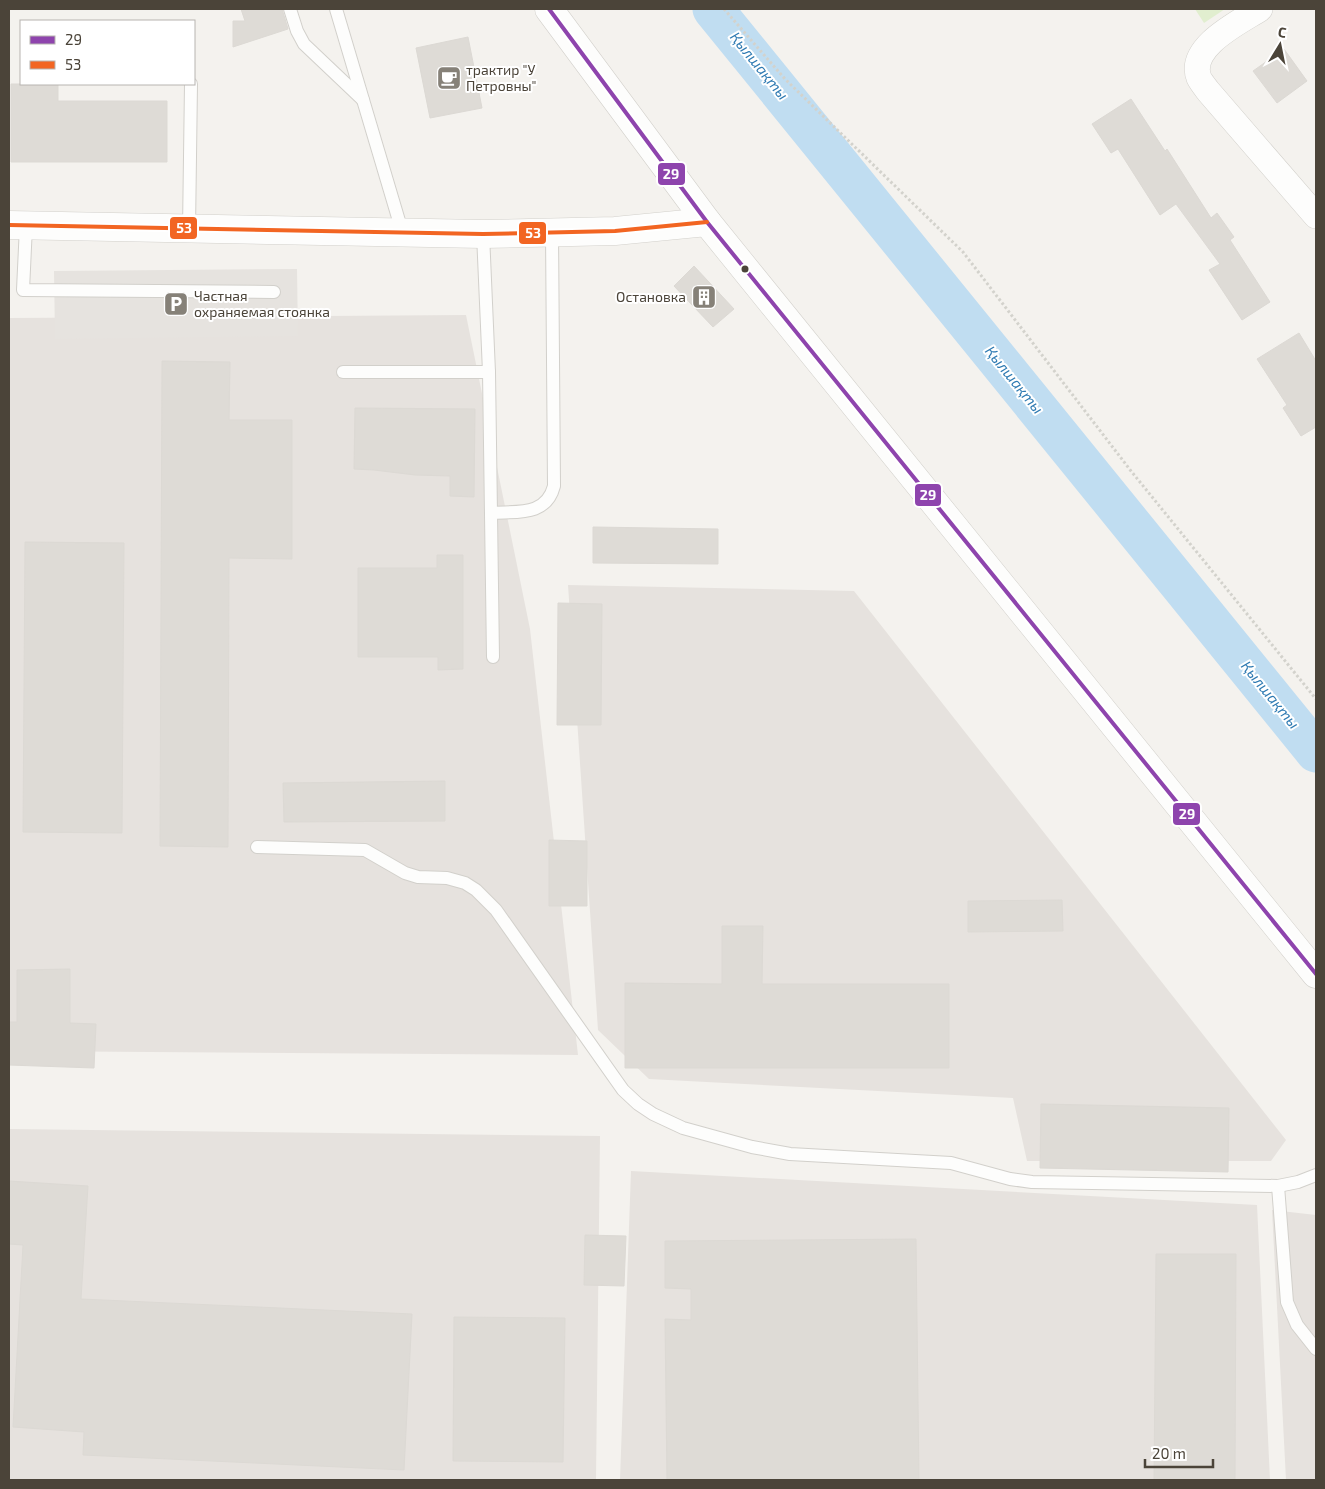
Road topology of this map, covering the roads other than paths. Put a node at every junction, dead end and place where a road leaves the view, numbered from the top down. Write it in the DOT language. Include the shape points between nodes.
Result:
graph roads {
  1 [pos="290,9"];
  2 [pos="336,9"];
  3 [pos="549,9"];
  4 [pos="1260,9"];
  5 [pos="191,85"];
  6 [pos="364,101"];
  7 [pos="1316,216"];
  8 [pos="707,222"];
  9 [pos="17,226"];
  10 [pos="189,229"];
  11 [pos="402,231"];
  12 [pos="552,233"];
  13 [pos="483,234"];
  14 [pos="274,292"];
  15 [pos="343,372"];
  16 [pos="488,372"];
  17 [pos="491,513"];
  18 [pos="493,657"];
  19 [pos="257,846"];
  20 [pos="1316,974"];
  21 [pos="1316,1175"];
  22 [pos="1278,1186"];
  23 [pos="1316,1349"];
  1 -- 6 [label="lane" via="304,44"];
  2 -- 6 [label="lane"];
  3 -- 8 [label="street"];
  4 -- 7 [label="street" via="1215,38 1204,49 1197,68 1199,78"];
  5 -- 10 [label="lane"];
  6 -- 11 [label="lane"];
  8 -- 12 [label="street" via="615,232"];
  8 -- 20 [label="street"];
  9 -- 10 [label="street"];
  9 -- 14 [label="lane" via="23,290"];
  10 -- 11 [label="street"];
  11 -- 13 [label="street"];
  12 -- 13 [label="street"];
  12 -- 17 [label="lane" via="554,486 548,501 540,507 530,511"];
  13 -- 16 [label="lane"];
  15 -- 16 [label="lane"];
  16 -- 17 [label="lane"];
  17 -- 18 [label="lane"];
  19 -- 22 [label="lane" via="365,850 418,877 455,880 476,890 496,910 623,1090 653,1114 683,1128 752,1148 790,1154 951,1163 1032,1182"];
  21 -- 22 [label="lane"];
  22 -- 23 [label="lane" via="1287,1302 1297,1325"];
}
